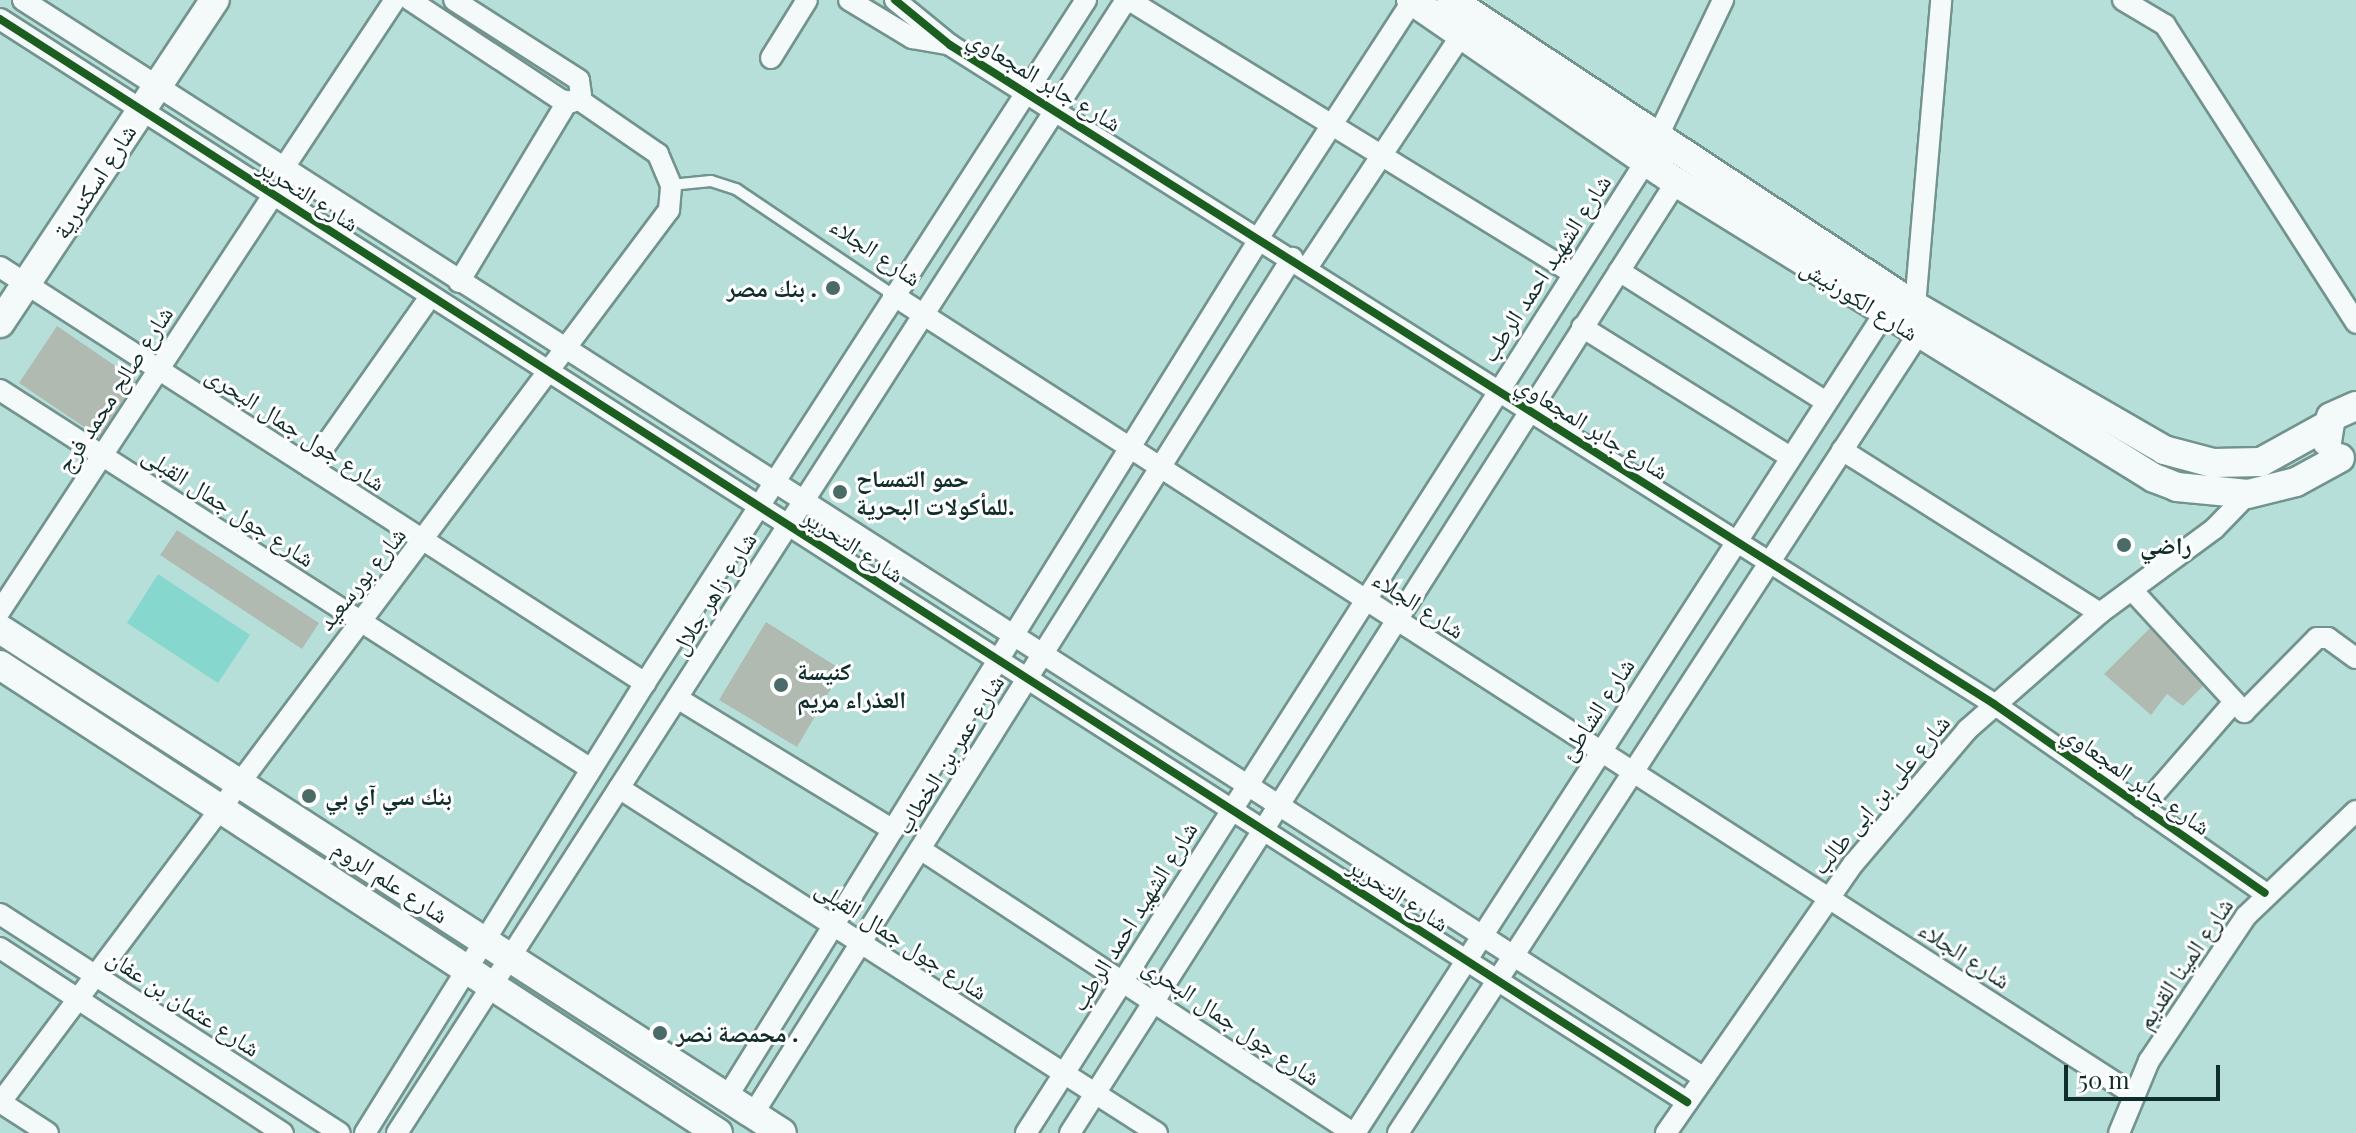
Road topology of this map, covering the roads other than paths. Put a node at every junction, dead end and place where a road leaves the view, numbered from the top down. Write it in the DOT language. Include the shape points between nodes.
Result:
graph roads {
  1 [pos="23,0"];
  2 [pos="215,0"];
  3 [pos="395,0"];
  4 [pos="410,0"];
  5 [pos="454,0"];
  6 [pos="807,0"];
  7 [pos="849,0"];
  8 [pos="895,0"];
  9 [pos="1086,0"];
  10 [pos="1127,0"];
  11 [pos="1411,0"];
  12 [pos="1451,0"];
  13 [pos="1723,0"];
  14 [pos="1941,0"];
  15 [pos="2123,0"];
  16 [pos="481,17"];
  17 [pos="0,19"];
  18 [pos="1462,34"];
  19 [pos="468,38"];
  20 [pos="950,45"];
  21 [pos="771,58"];
  22 [pos="156,86"];
  23 [pos="1028,90"];
  24 [pos="572,101"];
  25 [pos="1056,108"];
  26 [pos="141,110"];
  27 [pos="1332,124"];
  28 [pos="1651,150"];
  29 [pos="1382,155"];
  30 [pos="283,169"];
  31 [pos="1676,182"];
  32 [pos="671,185"];
  33 [pos="273,195"];
  34 [pos="1260,238"];
  35 [pos="1299,263"];
  36 [pos="0,267"];
  37 [pos="1619,271"];
  38 [pos="1571,272"];
  39 [pos="459,282"];
  40 [pos="26,284"];
  41 [pos="893,295"];
  42 [pos="430,297"];
  43 [pos="1915,306"];
  44 [pos="921,313"];
  45 [pos="1884,314"];
  46 [pos="0,323"];
  47 [pos="2356,323"];
  48 [pos="1582,327"];
  49 [pos="1917,336"];
  50 [pos="567,351"];
  51 [pos="158,369"];
  52 [pos="550,374"];
  53 [pos="2356,385"];
  54 [pos="1497,389"];
  55 [pos="0,390"];
  56 [pos="1826,402"];
  57 [pos="1529,409"];
  58 [pos="2340,414"];
  59 [pos="1130,449"];
  60 [pos="1842,450"];
  61 [pos="103,456"];
  62 [pos="1790,457"];
  63 [pos="2202,461"];
  64 [pos="2261,462"];
  65 [pos="2350,462"];
  66 [pos="310,467"];
  67 [pos="1160,468"];
  68 [pos="773,483"];
  69 [pos="2177,487"];
  70 [pos="2237,495"];
  71 [pos="802,502"];
  72 [pos="758,507"];
  73 [pos="787,526"];
  74 [pos="1736,541"];
  75 [pos="423,542"];
  76 [pos="1768,562"];
  77 [pos="2132,590"];
  78 [pos="1364,600"];
  79 [pos="0,611"];
  80 [pos="2100,613"];
  81 [pos="358,620"];
  82 [pos="1395,620"];
  83 [pos="0,629"];
  84 [pos="1013,637"];
  85 [pos="1042,655"];
  86 [pos="2356,658"];
  87 [pos="998,661"];
  88 [pos="0,665"];
  89 [pos="1027,679"];
  90 [pos="645,683"];
  91 [pos="677,698"];
  92 [pos="2234,702"];
  93 [pos="1994,704"];
  94 [pos="1600,751"];
  95 [pos="591,769"];
  96 [pos="1630,770"];
  97 [pos="240,784"];
  98 [pos="1246,786"];
  99 [pos="619,788"];
  100 [pos="1277,806"];
  101 [pos="222,808"];
  102 [pos="2142,808"];
  103 [pos="1231,810"];
  104 [pos="2356,811"];
  105 [pos="893,830"];
  106 [pos="1262,830"];
  107 [pos="920,849"];
  108 [pos="2265,893"];
  109 [pos="1829,896"];
  110 [pos="0,914"];
  111 [pos="834,925"];
  112 [pos="1481,936"];
  113 [pos="861,943"];
  114 [pos="0,948"];
  115 [pos="499,950"];
  116 [pos="1512,956"];
  117 [pos="1466,961"];
  118 [pos="95,976"];
  119 [pos="481,977"];
  120 [pos="1123,979"];
  121 [pos="1496,980"];
  122 [pos="78,998"];
  123 [pos="1154,999"];
  124 [pos="1064,1073"];
  125 [pos="1704,1078"];
  126 [pos="1095,1093"];
  127 [pos="2133,1094"];
  128 [pos="727,1097"];
  129 [pos="0,1102"];
  130 [pos="1687,1102"];
  131 [pos="753,1114"];
  132 [pos="711,1131"];
  133 [pos="48,1133"];
  134 [pos="283,1133"];
  135 [pos="340,1133"];
  136 [pos="365,1133"];
  137 [pos="397,1133"];
  138 [pos="782,1133"];
  139 [pos="1026,1133"];
  140 [pos="1070,1133"];
  141 [pos="1157,1133"];
  142 [pos="1354,1133"];
  143 [pos="1398,1133"];
  144 [pos="1666,1133"];
  145 [pos="2119,1133"];
  1 -- 22 [label="street, شارع التحرير"];
  2 -- 22 [label="street, شارع اسكندرية"];
  3 -- 30 [label="street"];
  4 -- 19 [label="street"];
  5 -- 16 [label="street"];
  6 -- 21 [label="street"];
  7 -- 20 [label="street, شارع جابر المجعاوي" via="912,38"];
  8 -- 20 [label="street, شارع جابر المجعاوي"];
  9 -- 23 [label="street, شارع زاهر جلال"];
  10 -- 25 [label="street, شارع زاهر جلال"];
  10 -- 27 [label="street"];
  11 -- 18 [label="street, شارع الكورنيش"];
  11 -- 27 [label="street, شارع عمر بن الخطاب"];
  12 -- 28 [label="street, شارع الكورنيش"];
  13 -- 28 [label="street, شارع الشهيد احمد الرطب"];
  14 -- 43 [label="street"];
  15 -- 47 [label="street" via="2165,25"];
  16 -- 19 [label="street"];
  16 -- 24 [label="street" via="579,80"];
  17 -- 26 [label="street, شارع التحرير"];
  18 -- 28 [label="street, شارع الكورنيش"];
  18 -- 29 [label="street, شارع عمر بن الخطاب"];
  19 -- 24 [label="street"];
  20 -- 23 [label="street, شارع جابر المجعاوي"];
  22 -- 26 [label="street, شارع اسكندرية"];
  22 -- 30 [label="street, شارع التحرير"];
  23 -- 25 [label="street, شارع جابر المجعاوي"];
  23 -- 41 [label="street, شارع زاهر جلال"];
  24 -- 32 [label="street" via="650,147"];
  24 -- 39 [label="street"];
  25 -- 34 [label="street, شارع جابر المجعاوي"];
  25 -- 44 [label="street, شارع زاهر جلال"];
  26 -- 33 [label="street, شارع التحرير"];
  26 -- 40 [label="street, شارع اسكندرية"];
  27 -- 29 [label="street"];
  27 -- 34 [label="street, شارع عمر بن الخطاب"];
  28 -- 31 [label="street, شارع الكورنيش"];
  28 -- 38 [label="street, شارع الشهيد احمد الرطب"];
  28 -- 43 [label="street, شارع الكورنيش"];
  29 -- 35 [label="street, شارع عمر بن الخطاب"];
  29 -- 38 [label="street"];
  30 -- 39 [label="street, شارع التحرير"];
  31 -- 37 [label="street"];
  31 -- 45 [label="street, شارع الكورنيش"];
  32 -- 41 [label="lane, شارع الجلاء" via="711,181 736,189"];
  32 -- 50 [label="street, شارع بورسعيد" via="669,210"];
  33 -- 42 [label="street, شارع التحرير"];
  33 -- 51 [label="street, شارع صالح محمد فرج"];
  34 -- 35 [label="street, شارع جابر المجعاوي"];
  34 -- 59 [label="street, شارع عمر بن الخطاب"];
  35 -- 54 [label="street, شارع جابر المجعاوي"];
  35 -- 67 [label="street, شارع عمر بن الخطاب"];
  36 -- 40 [label="street, شارع جول جمال البحرى"];
  37 -- 48 [label="street"];
  37 -- 56 [label="street"];
  38 -- 54 [label="street, شارع الشهيد احمد الرطب"];
  39 -- 50 [label="street, شارع التحرير"];
  40 -- 46 [label="street, شارع اسكندرية"];
  40 -- 51 [label="street, شارع جول جمال البحرى"];
  41 -- 44 [label="street, شارع الجلاء"];
  41 -- 68 [label="street, شارع زاهر جلال"];
  42 -- 52 [label="street, شارع التحرير"];
  42 -- 66 [label="street"];
  43 -- 63 [label="street, شارع الكورنيش" via="2140,437"];
  44 -- 59 [label="street, شارع الجلاء"];
  44 -- 71 [label="street, شارع زاهر جلال"];
  45 -- 49 [label="street, شارع الكورنيش"];
  45 -- 56 [label="street, شارع الشاطئ"];
  48 -- 57 [label="street"];
  48 -- 62 [label="street"];
  49 -- 60 [label="street"];
  49 -- 69 [label="street, شارع الكورنيش"];
  50 -- 52 [label="street, شارع بورسعيد"];
  50 -- 68 [label="street, شارع التحرير"];
  51 -- 61 [label="street, شارع صالح محمد فرج"];
  51 -- 66 [label="street, شارع جول جمال البحرى"];
  52 -- 72 [label="street, شارع التحرير"];
  52 -- 75 [label="street, شارع بورسعيد"];
  53 -- 58 [label="street"];
  54 -- 57 [label="street, شارع جابر المجعاوي"];
  54 -- 78 [label="street, شارع الشهيد احمد الرطب"];
  55 -- 61 [label="street, شارع جول جمال القبلى"];
  56 -- 62 [label="street, شارع الشاطئ"];
  57 -- 74 [label="street, شارع جابر المجعاوي"];
  57 -- 82 [label="street"];
  58 -- 64 [label="street, شارع الكورنيش"];
  58 -- 65 [label="street" via="2328,444"];
  59 -- 67 [label="street, شارع الجلاء"];
  59 -- 84 [label="street, شارع عمر بن الخطاب"];
  60 -- 76 [label="street"];
  60 -- 80 [label="street"];
  61 -- 79 [label="street, شارع صالح محمد فرج"];
  61 -- 81 [label="street, شارع جول جمال القبلى"];
  62 -- 74 [label="street, شارع الشاطئ"];
  63 -- 64 [label="street, شارع الكورنيش"];
  63 -- 69 [label="street"];
  63 -- 70 [label="street"];
  64 -- 70 [label="street, شارع على بن ابى طالب"];
  65 -- 70 [label="street, شارع الكورنيش" via="2296,482"];
  66 -- 75 [label="street, شارع جول جمال البحرى"];
  67 -- 78 [label="street, شارع الجلاء"];
  67 -- 85 [label="street, شارع عمر بن الخطاب"];
  68 -- 71 [label="street, شارع التحرير"];
  68 -- 72 [label="street, شارع زاهر جلال"];
  69 -- 70 [label="street, شارع الكورنيش"];
  70 -- 77 [label="street, شارع على بن ابى طالب" via="2194,543"];
  71 -- 73 [label="street, شارع زاهر جلال"];
  71 -- 84 [label="street, شارع التحرير"];
  72 -- 73 [label="street, شارع التحرير"];
  72 -- 90 [label="street, شارع زاهر جلال"];
  73 -- 87 [label="street, شارع التحرير"];
  73 -- 91 [label="street, شارع زاهر جلال"];
  74 -- 76 [label="street, شارع جابر المجعاوي"];
  74 -- 94 [label="street, شارع الشاطئ"];
  75 -- 81 [label="street, شارع بورسعيد"];
  75 -- 90 [label="street, شارع جول جمال البحرى"];
  76 -- 93 [label="street, شارع جابر المجعاوي"];
  76 -- 96 [label="street"];
  77 -- 80 [label="street, شارع على بن ابى طالب"];
  77 -- 92 [label="street"];
  78 -- 82 [label="street, شارع الجلاء"];
  78 -- 98 [label="street, شارع الشهيد احمد الرطب"];
  80 -- 93 [label="street, شارع على بن ابى طالب"];
  81 -- 95 [label="street, شارع جول جمال القبلى"];
  81 -- 97 [label="street, شارع بورسعيد"];
  82 -- 94 [label="street, شارع الجلاء"];
  82 -- 100 [label="street"];
  83 -- 97 [label="street, شارع علم الروم"];
  84 -- 85 [label="street, شارع التحرير"];
  84 -- 87 [label="street, شارع عمر بن الخطاب"];
  85 -- 89 [label="street, شارع عمر بن الخطاب"];
  85 -- 98 [label="street, شارع التحرير"];
  86 -- 92 [label="street" via="2328,638 2317,638 2251,712"];
  87 -- 89 [label="street, شارع التحرير"];
  87 -- 105 [label="street, شارع عمر بن الخطاب"];
  88 -- 101 [label="street, شارع علم الروم"];
  89 -- 103 [label="street, شارع التحرير"];
  89 -- 107 [label="street, شارع عمر بن الخطاب"];
  90 -- 95 [label="street, شارع زاهر جلال"];
  91 -- 99 [label="street, شارع زاهر جلال"];
  91 -- 105 [label="street"];
  92 -- 102 [label="street"];
  93 -- 102 [label="street, شارع جابر المجعاوي"];
  93 -- 109 [label="street, شارع على بن ابى طالب"];
  94 -- 96 [label="street, شارع الجلاء"];
  94 -- 112 [label="street, شارع الشاطئ"];
  95 -- 115 [label="street, شارع زاهر جلال"];
  96 -- 109 [label="street, شارع الجلاء"];
  96 -- 116 [label="street"];
  97 -- 101 [label="street, شارع بورسعيد"];
  97 -- 115 [label="street, شارع علم الروم"];
  98 -- 100 [label="street, شارع التحرير"];
  98 -- 103 [label="street, شارع الشهيد احمد الرطب"];
  99 -- 111 [label="street, شارع جول جمال القبلى"];
  99 -- 115 [label="street, شارع زاهر جلال"];
  100 -- 106 [label="street"];
  100 -- 112 [label="street, شارع التحرير"];
  101 -- 118 [label="street, شارع بورسعيد"];
  101 -- 119 [label="street, شارع علم الروم"];
  102 -- 108 [label="street, شارع جابر المجعاوي"];
  103 -- 106 [label="street, شارع التحرير"];
  103 -- 120 [label="street, شارع الشهيد احمد الرطب"];
  104 -- 108 [label="street, شارع المينا القديم"];
  105 -- 111 [label="street, شارع عمر بن الخطاب"];
  106 -- 117 [label="street, شارع التحرير"];
  106 -- 123 [label="street"];
  107 -- 113 [label="street, شارع عمر بن الخطاب"];
  107 -- 120 [label="street, شارع جول جمال البحرى"];
  108 -- 127 [label="street, شارع المينا القديم"];
  109 -- 125 [label="street, شارع على بن ابى طالب"];
  109 -- 127 [label="street, شارع الجلاء"];
  110 -- 118 [label="street, شارع عثمان بن عفان"];
  111 -- 113 [label="street, شارع جول جمال القبلى"];
  111 -- 128 [label="street, شارع عمر بن الخطاب"];
  112 -- 116 [label="street, شارع التحرير"];
  112 -- 117 [label="street, شارع الشاطئ"];
  113 -- 124 [label="street, شارع جول جمال القبلى"];
  113 -- 131 [label="street, شارع عمر بن الخطاب"];
  114 -- 122 [label="street"];
  115 -- 119 [label="street, شارع زاهر جلال"];
  115 -- 128 [label="street, شارع علم الروم"];
  116 -- 121 [label="street"];
  116 -- 125 [label="street, شارع التحرير"];
  117 -- 121 [label="street, شارع التحرير"];
  117 -- 142 [label="street, شارع الشاطئ"];
  118 -- 122 [label="street, شارع بورسعيد"];
  118 -- 135 [label="street, شارع عثمان بن عفان"];
  119 -- 132 [label="street, شارع علم الروم"];
  119 -- 136 [label="street, شارع زاهر جلال"];
  119 -- 137 [label="street, شارع زاهر جلال"];
  120 -- 123 [label="street, شارع جول جمال البحرى"];
  120 -- 124 [label="street, شارع الشهيد احمد الرطب"];
  121 -- 130 [label="street, شارع التحرير"];
  121 -- 143 [label="street"];
  122 -- 129 [label="street, شارع بورسعيد"];
  122 -- 134 [label="street"];
  123 -- 126 [label="street"];
  123 -- 142 [label="street, شارع جول جمال البحرى"];
  124 -- 126 [label="street, شارع جول جمال القبلى"];
  124 -- 139 [label="street, شارع الشهيد احمد الرطب"];
  125 -- 130 [label="street, شارع على بن ابى طالب"];
  126 -- 140 [label="street"];
  126 -- 141 [label="street, شارع جول جمال القبلى"];
  127 -- 145 [label="street, شارع المينا القديم"];
  128 -- 131 [label="street, شارع علم الروم"];
  129 -- 133 [label="street"];
  130 -- 144 [label="street, شارع على بن ابى طالب"];
  131 -- 138 [label="street, شارع علم الروم"];
}
